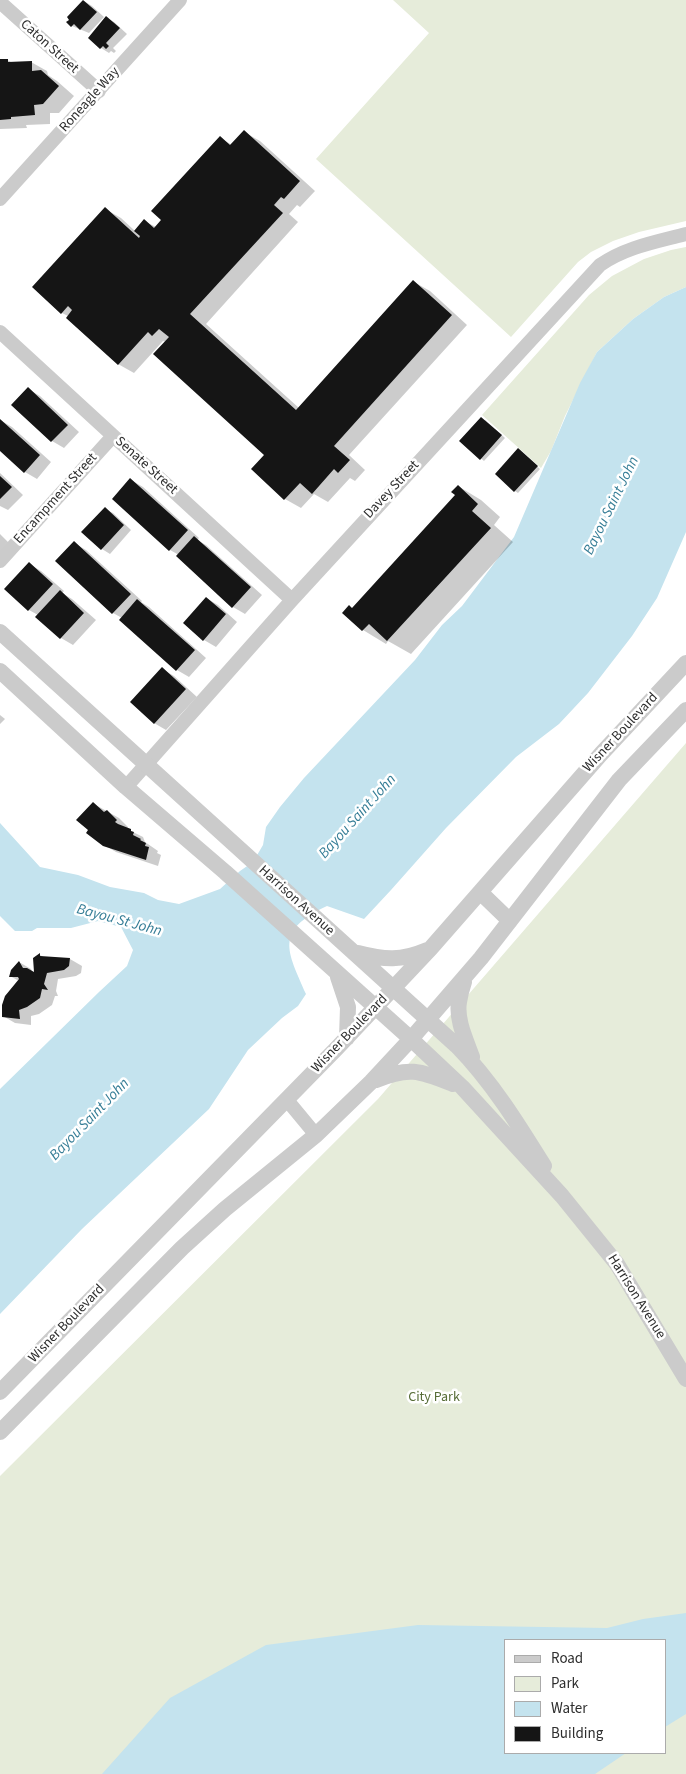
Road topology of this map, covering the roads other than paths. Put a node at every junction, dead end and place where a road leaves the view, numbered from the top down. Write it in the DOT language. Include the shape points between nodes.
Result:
graph roads {
  1 [pos="180,0"];
  2 [pos="0,2"];
  3 [pos="99,91"];
  4 [pos="0,199"];
  5 [pos="686,234"];
  6 [pos="0,332"];
  7 [pos="113,436"];
  8 [pos="0,561"];
  9 [pos="292,600"];
  10 [pos="0,632"];
  11 [pos="686,663"];
  12 [pos="0,671"];
  13 [pos="686,710"];
  14 [pos="147,764"];
  15 [pos="126,787"];
  16 [pos="480,892"];
  17 [pos="510,921"];
  18 [pos="431,948"];
  19 [pos="355,952"];
  20 [pos="336,972"];
  21 [pos="465,978"];
  22 [pos="394,988"];
  23 [pos="375,1008"];
  24 [pos="429,1019"];
  25 [pos="347,1038"];
  26 [pos="411,1039"];
  27 [pos="475,1064"];
  28 [pos="371,1082"];
  29 [pos="462,1087"];
  30 [pos="287,1100"];
  31 [pos="316,1135"];
  32 [pos="562,1196"];
  33 [pos="686,1379"];
  34 [pos="0,1392"];
  35 [pos="0,1432"];
  1 -- 3 [label="street, Roneagle Way"];
  2 -- 3 [label="street, Caton Street"];
  3 -- 4 [label="street, Roneagle Way"];
  5 -- 9 [label="street, Davey Street" via="628,249 600,265"];
  6 -- 7 [label="street, Senate Street"];
  7 -- 8 [label="street, Encampment Street"];
  7 -- 9 [label="street, Senate Street"];
  9 -- 14 [label="street, Davey Street"];
  10 -- 14 [label="street, Harrison Avenue"];
  11 -- 16 [label="street, Wisner Boulevard"];
  12 -- 15 [label="street, Harrison Avenue"];
  13 -- 17 [label="street, Wisner Boulevard" via="619,780"];
  14 -- 15 [label="street, Davey Street"];
  14 -- 19 [label="street, Harrison Avenue"];
  15 -- 20 [label="street, Harrison Avenue"];
  16 -- 17 [label="street"];
  16 -- 18 [label="street, Wisner Boulevard"];
  17 -- 21 [label="street, Wisner Boulevard"];
  18 -- 19 [label="street" via="413,956 394,959 379,959"];
  18 -- 22 [label="street, Wisner Boulevard"];
  19 -- 22 [label="street, Harrison Avenue"];
  20 -- 23 [label="street, Harrison Avenue"];
  20 -- 25 [label="street" via="348,1007"];
  21 -- 24 [label="street, Wisner Boulevard"];
  21 -- 27 [label="street" via="459,1003 461,1023"];
  22 -- 23 [label="street, Wisner Boulevard"];
  22 -- 24 [label="street, Harrison Avenue"];
  23 -- 25 [label="street, Wisner Boulevard"];
  23 -- 26 [label="street, Harrison Avenue"];
  24 -- 26 [label="street, Wisner Boulevard"];
  24 -- 27 [label="street, Harrison Avenue"];
  25 -- 30 [label="street, Wisner Boulevard"];
  26 -- 28 [label="street, Wisner Boulevard"];
  26 -- 29 [label="street, Harrison Avenue"];
  27 -- 32 [label="street, Harrison Avenue" via="524,1133"];
  28 -- 29 [label="street" via="392,1073 418,1071"];
  28 -- 31 [label="street, Wisner Boulevard"];
  29 -- 32 [label="street, Harrison Avenue"];
  30 -- 31 [label="street"];
  30 -- 34 [label="street, Wisner Boulevard"];
  31 -- 35 [label="street, Wisner Boulevard" via="182,1248"];
  32 -- 33 [label="street, Harrison Avenue" via="617,1264"];
}
